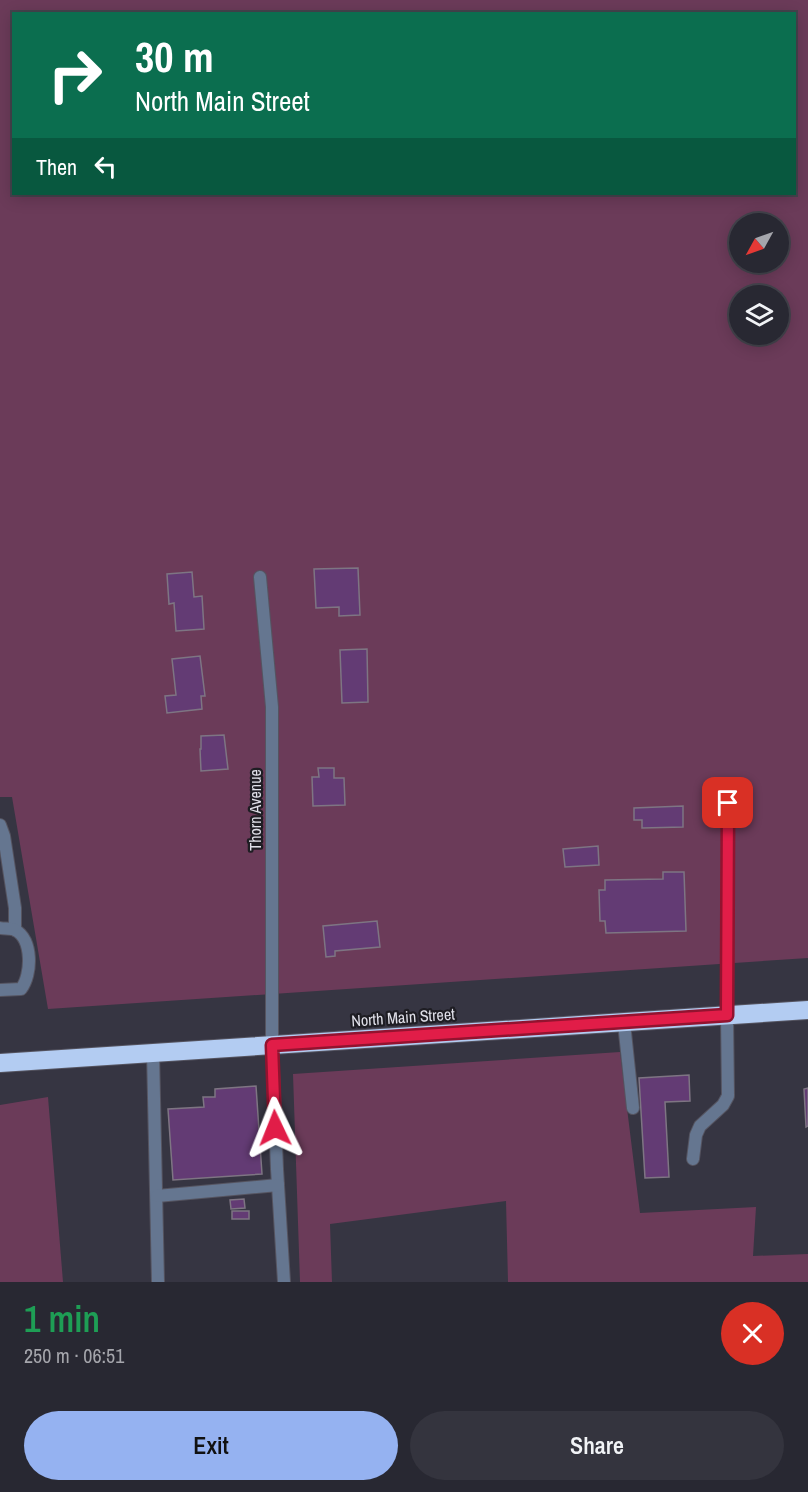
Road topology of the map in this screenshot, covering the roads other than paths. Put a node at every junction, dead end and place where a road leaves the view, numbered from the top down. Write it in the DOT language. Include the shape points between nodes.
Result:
graph roads {
  1 [pos="260,577"];
  2 [pos="728,803"];
  3 [pos="0,825"];
  4 [pos="0,928"];
  5 [pos="15,930"];
  6 [pos="0,990"];
  7 [pos="808,1010"];
  8 [pos="727,1015"];
  9 [pos="624,1023"];
  10 [pos="272,1045"];
  11 [pos="153,1052"];
  12 [pos="0,1063"];
  13 [pos="633,1108"];
  14 [pos="693,1159"];
  15 [pos="278,1185"];
  16 [pos="157,1196"];
  17 [pos="158,1282"];
  18 [pos="284,1282"];
  1 -- 10 [label="street, Thorn Avenue" via="272,707"];
  2 -- 8 [label="street"];
  3 -- 5 [label="street" via="15,908"];
  4 -- 5 [label="street"];
  5 -- 6 [label="street" via="29,955 25,984"];
  7 -- 8 [label="highway, North Main Street"];
  8 -- 9 [label="highway, North Main Street"];
  8 -- 14 [label="street" via="728,1096 700,1126"];
  9 -- 10 [label="highway, North Main Street"];
  9 -- 13 [label="street"];
  10 -- 11 [label="highway, North Main Street"];
  10 -- 15 [label="street, Thorn Avenue"];
  11 -- 12 [label="highway, North Main Street"];
  11 -- 16 [label="street"];
  15 -- 16 [label="street"];
  15 -- 18 [label="street, Thorn Avenue"];
  16 -- 17 [label="street"];
}
